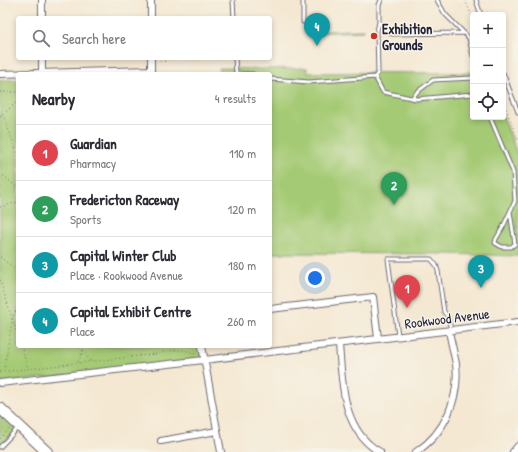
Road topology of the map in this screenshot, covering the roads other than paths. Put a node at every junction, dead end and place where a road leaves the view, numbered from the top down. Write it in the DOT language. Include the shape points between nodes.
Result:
graph roads {
  1 [pos="42,0"];
  2 [pos="151,0"];
  3 [pos="234,0"];
  4 [pos="303,0"];
  5 [pos="381,0"];
  6 [pos="436,0"];
  7 [pos="476,0"];
  8 [pos="480,12"];
  9 [pos="42,16"];
  10 [pos="151,16"];
  11 [pos="234,16"];
  12 [pos="303,22"];
  13 [pos="379,22"];
  14 [pos="464,33"];
  15 [pos="471,48"];
  16 [pos="42,60"];
  17 [pos="151,60"];
  18 [pos="235,60"];
  19 [pos="42,72"];
  20 [pos="151,72"];
  21 [pos="235,72"];
  22 [pos="0,74"];
  23 [pos="16,74"];
  24 [pos="375,77"];
  25 [pos="470,78"];
  26 [pos="272,79"];
  27 [pos="506,81"];
  28 [pos="470,94"];
  29 [pos="412,98"];
  30 [pos="518,112"];
  31 [pos="491,120"];
  32 [pos="510,212"];
  33 [pos="272,309"];
  34 [pos="518,322"];
  35 [pos="450,330"];
  36 [pos="398,336"];
  37 [pos="378,338"];
  38 [pos="339,344"];
  39 [pos="202,348"];
  40 [pos="204,360"];
  41 [pos="0,383"];
  42 [pos="0,408"];
  43 [pos="15,427"];
  44 [pos="216,431"];
  45 [pos="161,441"];
  46 [pos="0,446"];
  47 [pos="518,446"];
  48 [pos="47,452"];
  49 [pos="221,452"];
  50 [pos="380,452"];
  51 [pos="416,452"];
  52 [pos="513,452"];
  1 -- 9 [label="street"];
  2 -- 10 [label="street"];
  3 -- 11 [label="lane"];
  4 -- 12 [label="lane"];
  5 -- 13 [label="lane"];
  6 -- 14 [label="lane" via="445,14"];
  7 -- 8 [label="lane"];
  13 -- 14 [label="lane" via="392,34"];
  13 -- 24 [label="lane" via="378,72"];
  14 -- 15 [label="lane" via="469,38"];
  16 -- 19 [label="street"];
  17 -- 20 [label="street"];
  18 -- 21 [label="lane"];
  22 -- 23 [label="street"];
  24 -- 26 [label="lane" via="309,82"];
  24 -- 29 [label="lane" via="383,92"];
  25 -- 29 [label="lane" via="433,80"];
  27 -- 30 [label="lane"];
  28 -- 29 [label="lane"];
  31 -- 32 [label="lane" via="513,172 515,201"];
  32 -- 32 [label="lane" via="495,243 502,247 511,247 515,244"];
  33 -- 37 [label="street" via="373,297"];
  34 -- 35 [label="street, Rookwood Avenue"];
  35 -- 36 [label="street, Rookwood Avenue"];
  35 -- 36 [label="lane" via="448,316 444,312 438,271 433,262 430,259 388,259"];
  35 -- 51 [label="street" via="456,370 452,403 438,433"];
  36 -- 37 [label="street, Rookwood Avenue"];
  37 -- 38 [label="street, Rookwood Avenue"];
  38 -- 40 [label="street, Rookwood Avenue"];
  38 -- 50 [label="street" via="344,396 351,419 362,438"];
  39 -- 40 [label="street"];
  40 -- 41 [label="street, Rookwood Avenue"];
  40 -- 44 [label="street"];
  42 -- 43 [label="main road"];
  43 -- 46 [label="lane"];
  43 -- 48 [label="main road"];
  44 -- 45 [label="street"];
  44 -- 49 [label="street"];
  47 -- 52 [label="street"];
}
